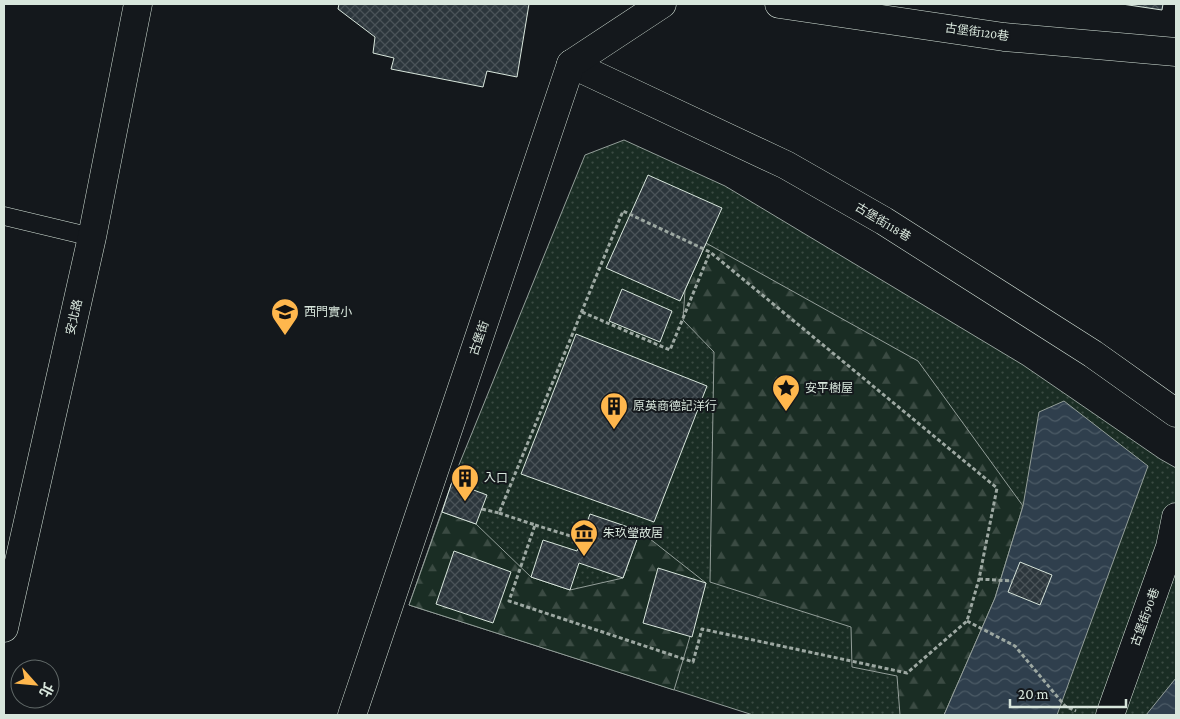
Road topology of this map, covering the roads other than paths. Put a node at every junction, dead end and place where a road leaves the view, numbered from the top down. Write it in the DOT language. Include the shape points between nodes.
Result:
graph roads {
  1 [pos="138,4"];
  2 [pos="662,4"];
  3 [pos="779,4"];
  4 [pos="1176,52"];
  5 [pos="571,64"];
  6 [pos="4,216"];
  7 [pos="92,236"];
  8 [pos="1176,413"];
  9 [pos="1176,517"];
  10 [pos="4,628"];
  11 [pos="352,715"];
  12 [pos="1110,715"];
  1 -- 7 [label="street, 安北路"];
  2 -- 5 [label="street"];
  3 -- 4 [label="street, 古堡街120巷" via="1004,36"];
  5 -- 8 [label="street, 古堡街118巷" via="786,165 884,221 1092,354"];
  5 -- 11 [label="street, 古堡街"];
  6 -- 7 [label="lane"];
  7 -- 10 [label="street, 安北路"];
  9 -- 12 [label="street, 古堡街90巷" via="1170,547"];
}
